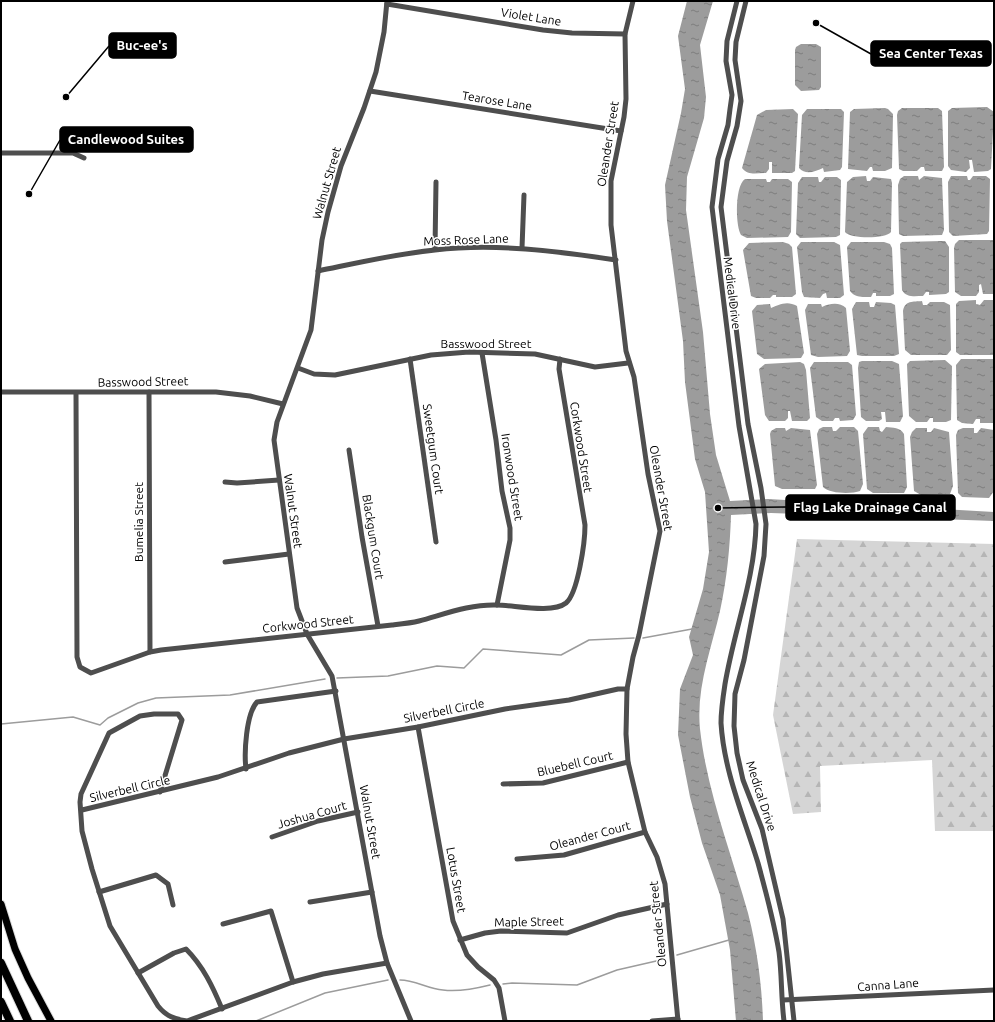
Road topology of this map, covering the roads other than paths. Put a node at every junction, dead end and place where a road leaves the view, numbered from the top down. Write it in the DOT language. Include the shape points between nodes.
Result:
graph roads {
  1 [pos="634,1"];
  2 [pos="737,1"];
  3 [pos="746,1"];
  4 [pos="387,3"];
  5 [pos="734,15"];
  6 [pos="742,18"];
  7 [pos="625,34"];
  8 [pos="370,91"];
  9 [pos="741,101"];
  10 [pos="731,102"];
  11 [pos="621,131"];
  12 [pos="1,153"];
  13 [pos="84,158"];
  14 [pos="436,182"];
  15 [pos="524,195"];
  16 [pos="522,248"];
  17 [pos="435,250"];
  18 [pos="616,260"];
  19 [pos="318,271"];
  20 [pos="482,353"];
  21 [pos="410,359"];
  22 [pos="560,359"];
  23 [pos="628,363"];
  24 [pos="298,368"];
  25 [pos="1,392"];
  26 [pos="149,392"];
  27 [pos="76,393"];
  28 [pos="283,404"];
  29 [pos="349,450"];
  30 [pos="279,480"];
  31 [pos="225,482"];
  32 [pos="761,486"];
  33 [pos="751,488"];
  34 [pos="436,542"];
  35 [pos="290,554"];
  36 [pos="225,562"];
  37 [pos="497,604"];
  38 [pos="378,626"];
  39 [pos="308,634"];
  40 [pos="150,652"];
  41 [pos="628,689"];
  42 [pos="336,691"];
  43 [pos="418,727"];
  44 [pos="344,739"];
  45 [pos="628,762"];
  46 [pos="246,769"];
  47 [pos="503,784"];
  48 [pos="160,792"];
  49 [pos="82,810"];
  50 [pos="358,812"];
  51 [pos="645,832"];
  52 [pos="272,837"];
  53 [pos="517,859"];
  54 [pos="99,892"];
  55 [pos="372,892"];
  56 [pos="310,902"];
  57 [pos="1,904"];
  58 [pos="667,904"];
  59 [pos="173,905"];
  60 [pos="222,924"];
  61 [pos="460,940"];
  62 [pos="387,963"];
  63 [pos="1,964"];
  64 [pos="138,973"];
  65 [pos="293,982"];
  66 [pos="994,990"];
  67 [pos="783,1000"];
  68 [pos="793,1000"];
  69 [pos="1,1002"];
  70 [pos="222,1009"];
  71 [pos="678,1020"];
  72 [pos="10,1021"];
  73 [pos="28,1021"];
  74 [pos="51,1021"];
  75 [pos="411,1021"];
  76 [pos="505,1021"];
  77 [pos="652,1021"];
  78 [pos="784,1021"];
  79 [pos="794,1021"];
  1 -- 7 [label="street, Oleander Street"];
  2 -- 5 [label="street, Medical Drive"];
  3 -- 6 [label="street, Medical Drive"];
  4 -- 7 [label="street, Violet Lane" via="550,31"];
  4 -- 8 [label="street, Walnut Street" via="380,54"];
  5 -- 6 [label="street"];
  5 -- 10 [label="street, Medical Drive" via="727,41 726,61"];
  6 -- 9 [label="street, Medical Drive" via="735,60"];
  7 -- 11 [label="street, Oleander Street" via="626,99"];
  8 -- 11 [label="street, Tearose Lane"];
  8 -- 19 [label="street, Walnut Street" via="335,184 322,240"];
  9 -- 10 [label="street"];
  9 -- 32 [label="street, Medical Drive" via="727,161 721,207 748,424"];
  10 -- 33 [label="street, Medical Drive" via="728,125 718,159 712,207 732,377"];
  11 -- 18 [label="street, Oleander Street" via="614,161 610,201"];
  12 -- 13 [label="street" via="73,153"];
  14 -- 17 [label="street"];
  15 -- 16 [label="street"];
  16 -- 17 [label="street, Moss Rose Lane"];
  16 -- 18 [label="street, Moss Rose Lane"];
  17 -- 19 [label="street, Moss Rose Lane"];
  18 -- 23 [label="street, Oleander Street"];
  19 -- 24 [label="street, Walnut Street" via="312,325"];
  20 -- 21 [label="street, Basswood Street" via="438,354"];
  20 -- 22 [label="street, Basswood Street" via="529,353"];
  20 -- 37 [label="street, Ironwood Street" via="502,491 510,528 510,540"];
  21 -- 24 [label="street, Basswood Street" via="326,376"];
  21 -- 34 [label="street, Sweetgum Court"];
  22 -- 23 [label="street, Basswood Street" via="595,367"];
  22 -- 37 [label="street, Corkwood Street" via="559,369 585,525 585,544 574,591 570,599 557,608"];
  23 -- 41 [label="street, Oleander Street" via="634,378 648,474 660,531"];
  24 -- 28 [label="street, Walnut Street"];
  25 -- 27 [label="street, Basswood Street"];
  26 -- 27 [label="street, Basswood Street"];
  26 -- 28 [label="street, Basswood Street" via="235,393"];
  26 -- 40 [label="street, Bumelia Street"];
  27 -- 40 [label="street, Corkwood Street" via="78,662 80,667 91,673"];
  28 -- 30 [label="street, Walnut Street" via="274,440"];
  29 -- 38 [label="street, Blackgum Court"];
  30 -- 31 [label="street"];
  30 -- 35 [label="street, Walnut Street"];
  32 -- 33 [label="street"];
  32 -- 68 [label="street, Medical Drive" via="766,518 764,556 735,694 734,726 743,780 762,829 783,919"];
  33 -- 67 [label="street, Medical Drive" via="756,538 728,669 721,723 736,796 758,863 774,927"];
  35 -- 36 [label="street"];
  35 -- 39 [label="street, Walnut Street" via="297,608"];
  37 -- 38 [label="street, Corkwood Street" via="459,609 417,622"];
  38 -- 39 [label="street, Corkwood Street"];
  39 -- 40 [label="street, Corkwood Street"];
  39 -- 42 [label="street, Walnut Street" via="332,676"];
  41 -- 43 [label="street, Silverbell Circle" via="505,709"];
  41 -- 45 [label="street, Oleander Street"];
  42 -- 44 [label="street, Walnut Street"];
  42 -- 46 [label="street" via="257,702 252,707 250,718 244,757"];
  43 -- 44 [label="street, Silverbell Circle"];
  43 -- 61 [label="street, Lotus Street" via="453,921"];
  44 -- 46 [label="street, Silverbell Circle" via="289,753"];
  44 -- 50 [label="street, Walnut Street"];
  45 -- 47 [label="street, Bluebell Court" via="543,783"];
  45 -- 51 [label="street, Oleander Street"];
  46 -- 48 [label="street, Silverbell Circle"];
  48 -- 49 [label="street, Silverbell Circle"];
  48 -- 49 [label="street" via="182,720 178,714 140,716 109,734 81,794"];
  49 -- 54 [label="street, Silverbell Circle" via="82,831"];
  50 -- 52 [label="street, Joshua Court" via="324,819"];
  50 -- 55 [label="street, Walnut Street"];
  51 -- 53 [label="street, Oleander Court" via="564,855"];
  51 -- 58 [label="street, Oleander Street" via="660,865"];
  54 -- 59 [label="street" via="156,875 168,884"];
  54 -- 64 [label="street, Silverbell Circle" via="110,926"];
  55 -- 56 [label="street"];
  55 -- 62 [label="street, Walnut Street"];
  57 -- 74 [label="main road" via="18,955"];
  58 -- 61 [label="street, Maple Street" via="618,915 566,932 501,931"];
  58 -- 71 [label="street, Oleander Street"];
  60 -- 65 [label="street" via="271,911"];
  61 -- 76 [label="street, Lotus Street" via="467,955 499,988"];
  62 -- 65 [label="street, Silverbell Circle"];
  62 -- 75 [label="street, Walnut Street"];
  63 -- 73 [label="highway"];
  64 -- 70 [label="street, Silverbell Circle" via="158,1006 171,1017 187,1021"];
  64 -- 70 [label="street" via="186,949 213,987"];
  65 -- 70 [label="street, Silverbell Circle"];
  66 -- 68 [label="street, Canna Lane"];
  67 -- 68 [label="street, Canna Lane"];
  67 -- 78 [label="street, Medical Drive"];
  68 -- 79 [label="street, Medical Drive"];
  69 -- 72 [label="highway"];
  71 -- 77 [label="street"];
}
